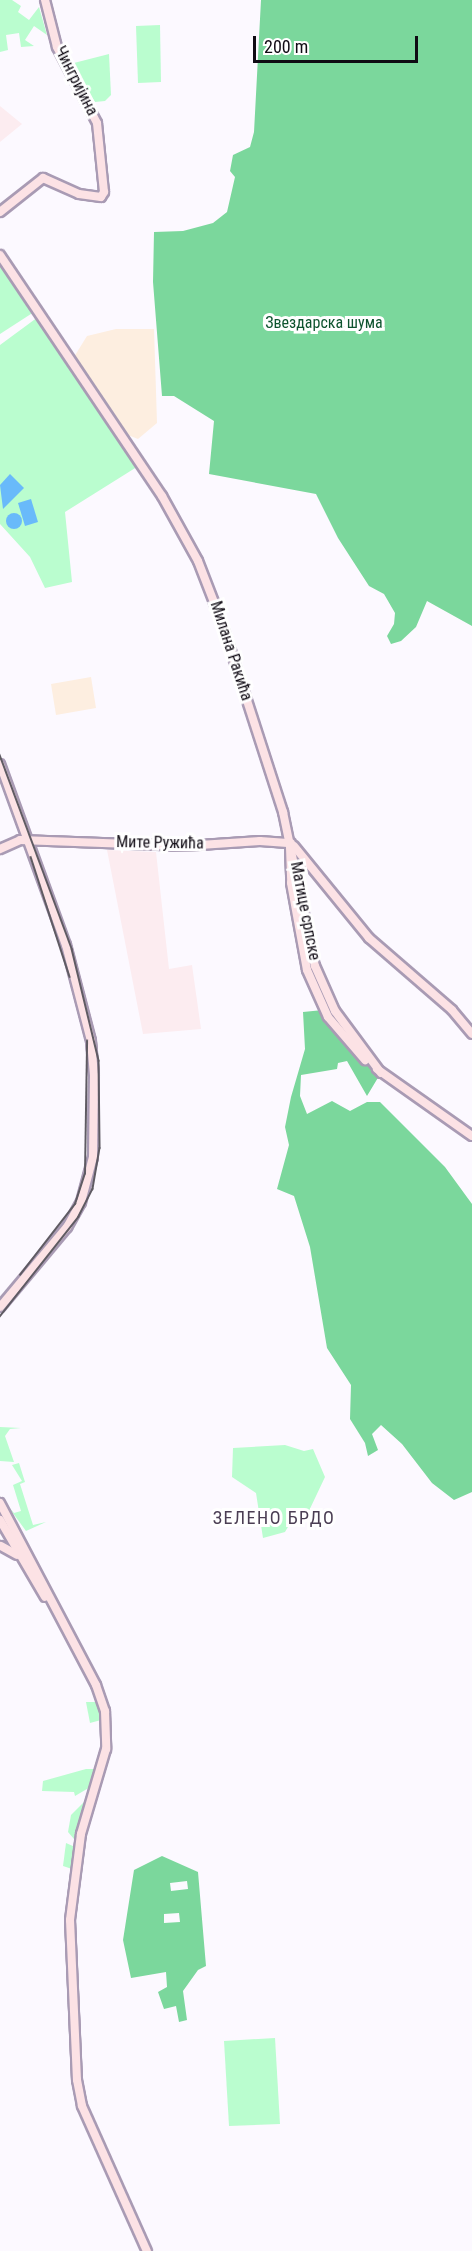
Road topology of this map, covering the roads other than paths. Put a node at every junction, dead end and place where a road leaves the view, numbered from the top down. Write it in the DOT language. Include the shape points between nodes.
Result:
graph roads {
  1 [pos="45,0"];
  2 [pos="0,212"];
  3 [pos="0,255"];
  4 [pos="0,764"];
  5 [pos="28,841"];
  6 [pos="291,843"];
  7 [pos="0,849"];
  8 [pos="471,1032"];
  9 [pos="472,1136"];
  10 [pos="0,1307"];
  11 [pos="0,1503"];
  12 [pos="0,1520"];
  13 [pos="8,1541"];
  14 [pos="62,1622"];
  15 [pos="147,2251"];
  1 -- 2 [label="main road, Чингријина" via="63,61 93,113 100,134 105,181 101,197 70,192 43,177"];
  3 -- 6 [label="main road, Милана Ракића" via="162,496 191,546 222,623"];
  4 -- 5 [label="main road"];
  5 -- 6 [label="main road, Мите Ружића" via="185,846"];
  5 -- 7 [label="main road, Мите Ружића"];
  5 -- 10 [label="main road" via="58,920 92,1041 93,1157 86,1188 72,1219"];
  6 -- 8 [label="main road, Милана Ракића" via="369,938"];
  6 -- 9 [label="main road, Матице српске" via="317,983 381,1073"];
  11 -- 13 [label="main road"];
  12 -- 13 [label="main road"];
  13 -- 14 [label="main road"];
  13 -- 14 [label="main road"];
  14 -- 15 [label="main road" via="102,1698 107,1734 81,1833 73,1889 70,1950 76,2080 82,2106"];
}
